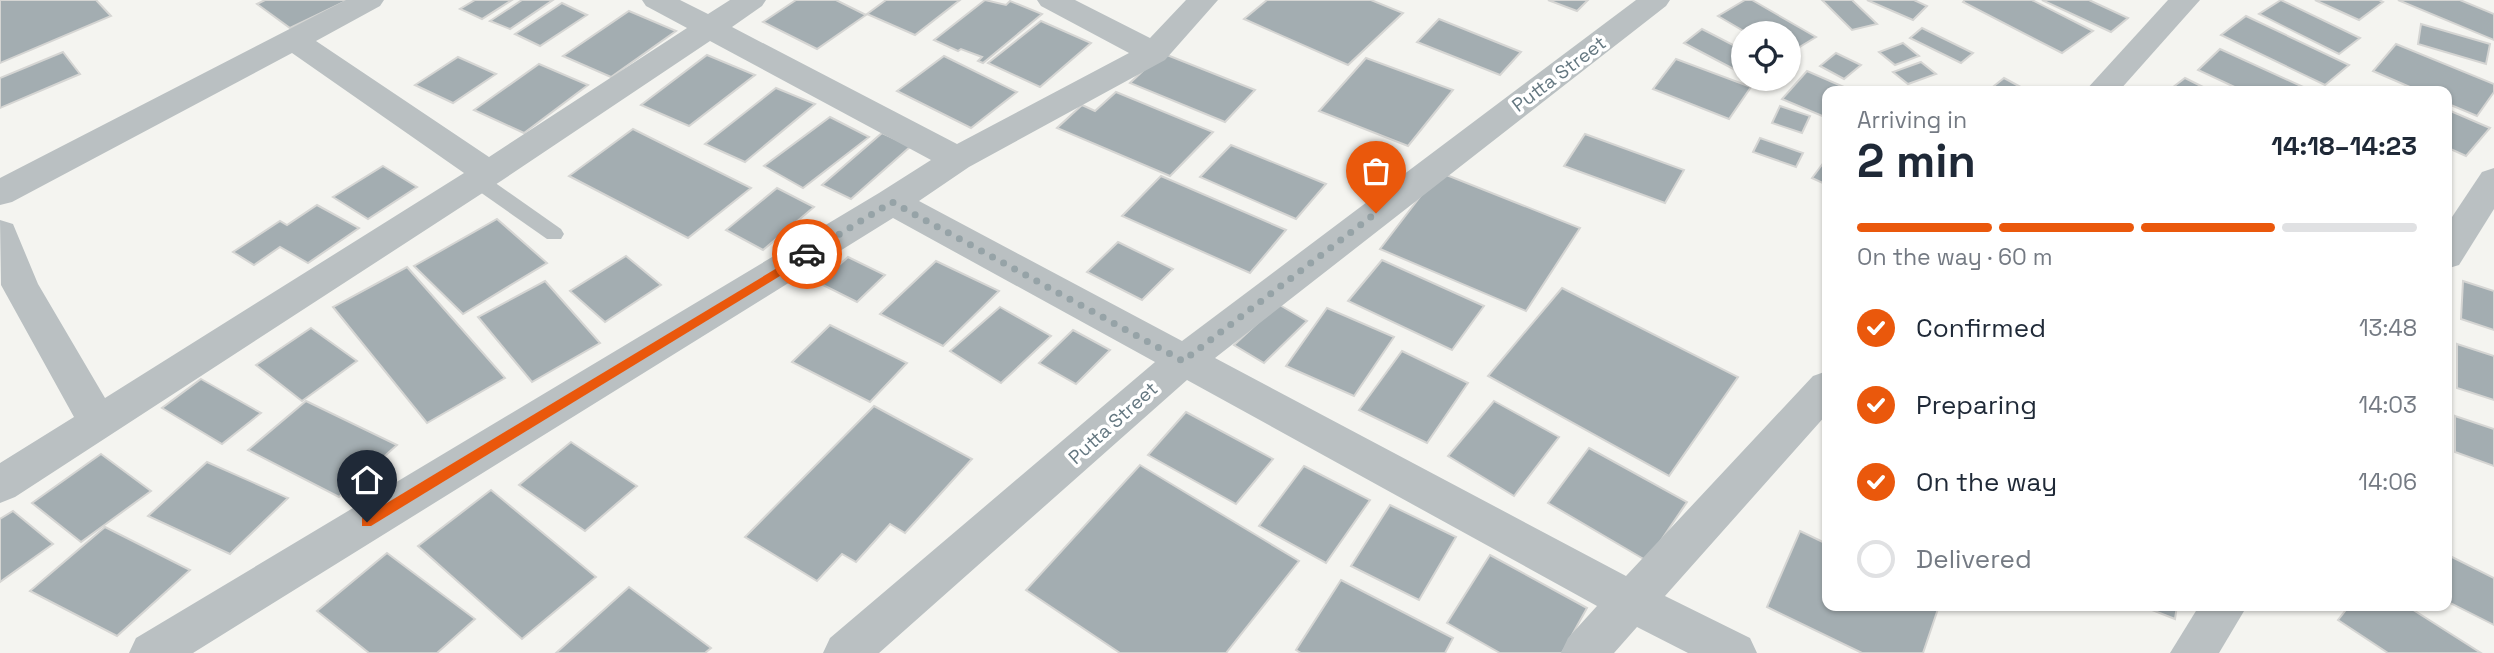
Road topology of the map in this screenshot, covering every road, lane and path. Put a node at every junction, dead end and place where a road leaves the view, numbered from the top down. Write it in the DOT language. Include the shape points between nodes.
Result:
graph roads {
  1 [pos="369,0"];
  2 [pos="657,0"];
  3 [pos="751,0"];
  4 [pos="1052,0"];
  5 [pos="1203,0"];
  6 [pos="1655,0"];
  7 [pos="2185,0"];
  8 [pos="708,27"];
  9 [pos="292,39"];
  10 [pos="1154,53"];
  11 [pos="2106,86"];
  12 [pos="957,159"];
  13 [pos="483,176"];
  14 [pos="2494,180"];
  15 [pos="0,193"];
  16 [pos="892,202"];
  17 [pos="0,233"];
  18 [pos="554,233"];
  19 [pos="2452,246"];
  20 [pos="1183,361"];
  21 [pos="1822,392"];
  22 [pos="99,422"];
  23 [pos="0,485"];
  24 [pos="1630,601"];
  25 [pos="2221,611"];
  26 [pos="152,653"];
  27 [pos="846,653"];
  28 [pos="1584,653"];
  29 [pos="1734,653"];
  30 [pos="2193,653"];
  1 -- 9 [label="street"];
  2 -- 8 [label="street"];
  3 -- 8 [label="street"];
  4 -- 10 [label="street"];
  5 -- 10 [label="street"];
  6 -- 20 [label="street, Putta Street"];
  7 -- 11 [label="street"];
  8 -- 12 [label="street"];
  8 -- 13 [label="street"];
  9 -- 13 [label="street"];
  9 -- 15 [label="street"];
  10 -- 12 [label="street"];
  12 -- 16 [label="street"];
  13 -- 18 [label="lane"];
  13 -- 22 [label="street"];
  14 -- 19 [label="street"];
  16 -- 20 [label="street"];
  16 -- 26 [label="street"];
  17 -- 22 [label="street" via="20,285"];
  20 -- 24 [label="street"];
  20 -- 27 [label="street, Putta Street"];
  21 -- 24 [label="street"];
  22 -- 23 [label="street"];
  24 -- 28 [label="street"];
  24 -- 29 [label="street"];
  25 -- 30 [label="street"];
}
